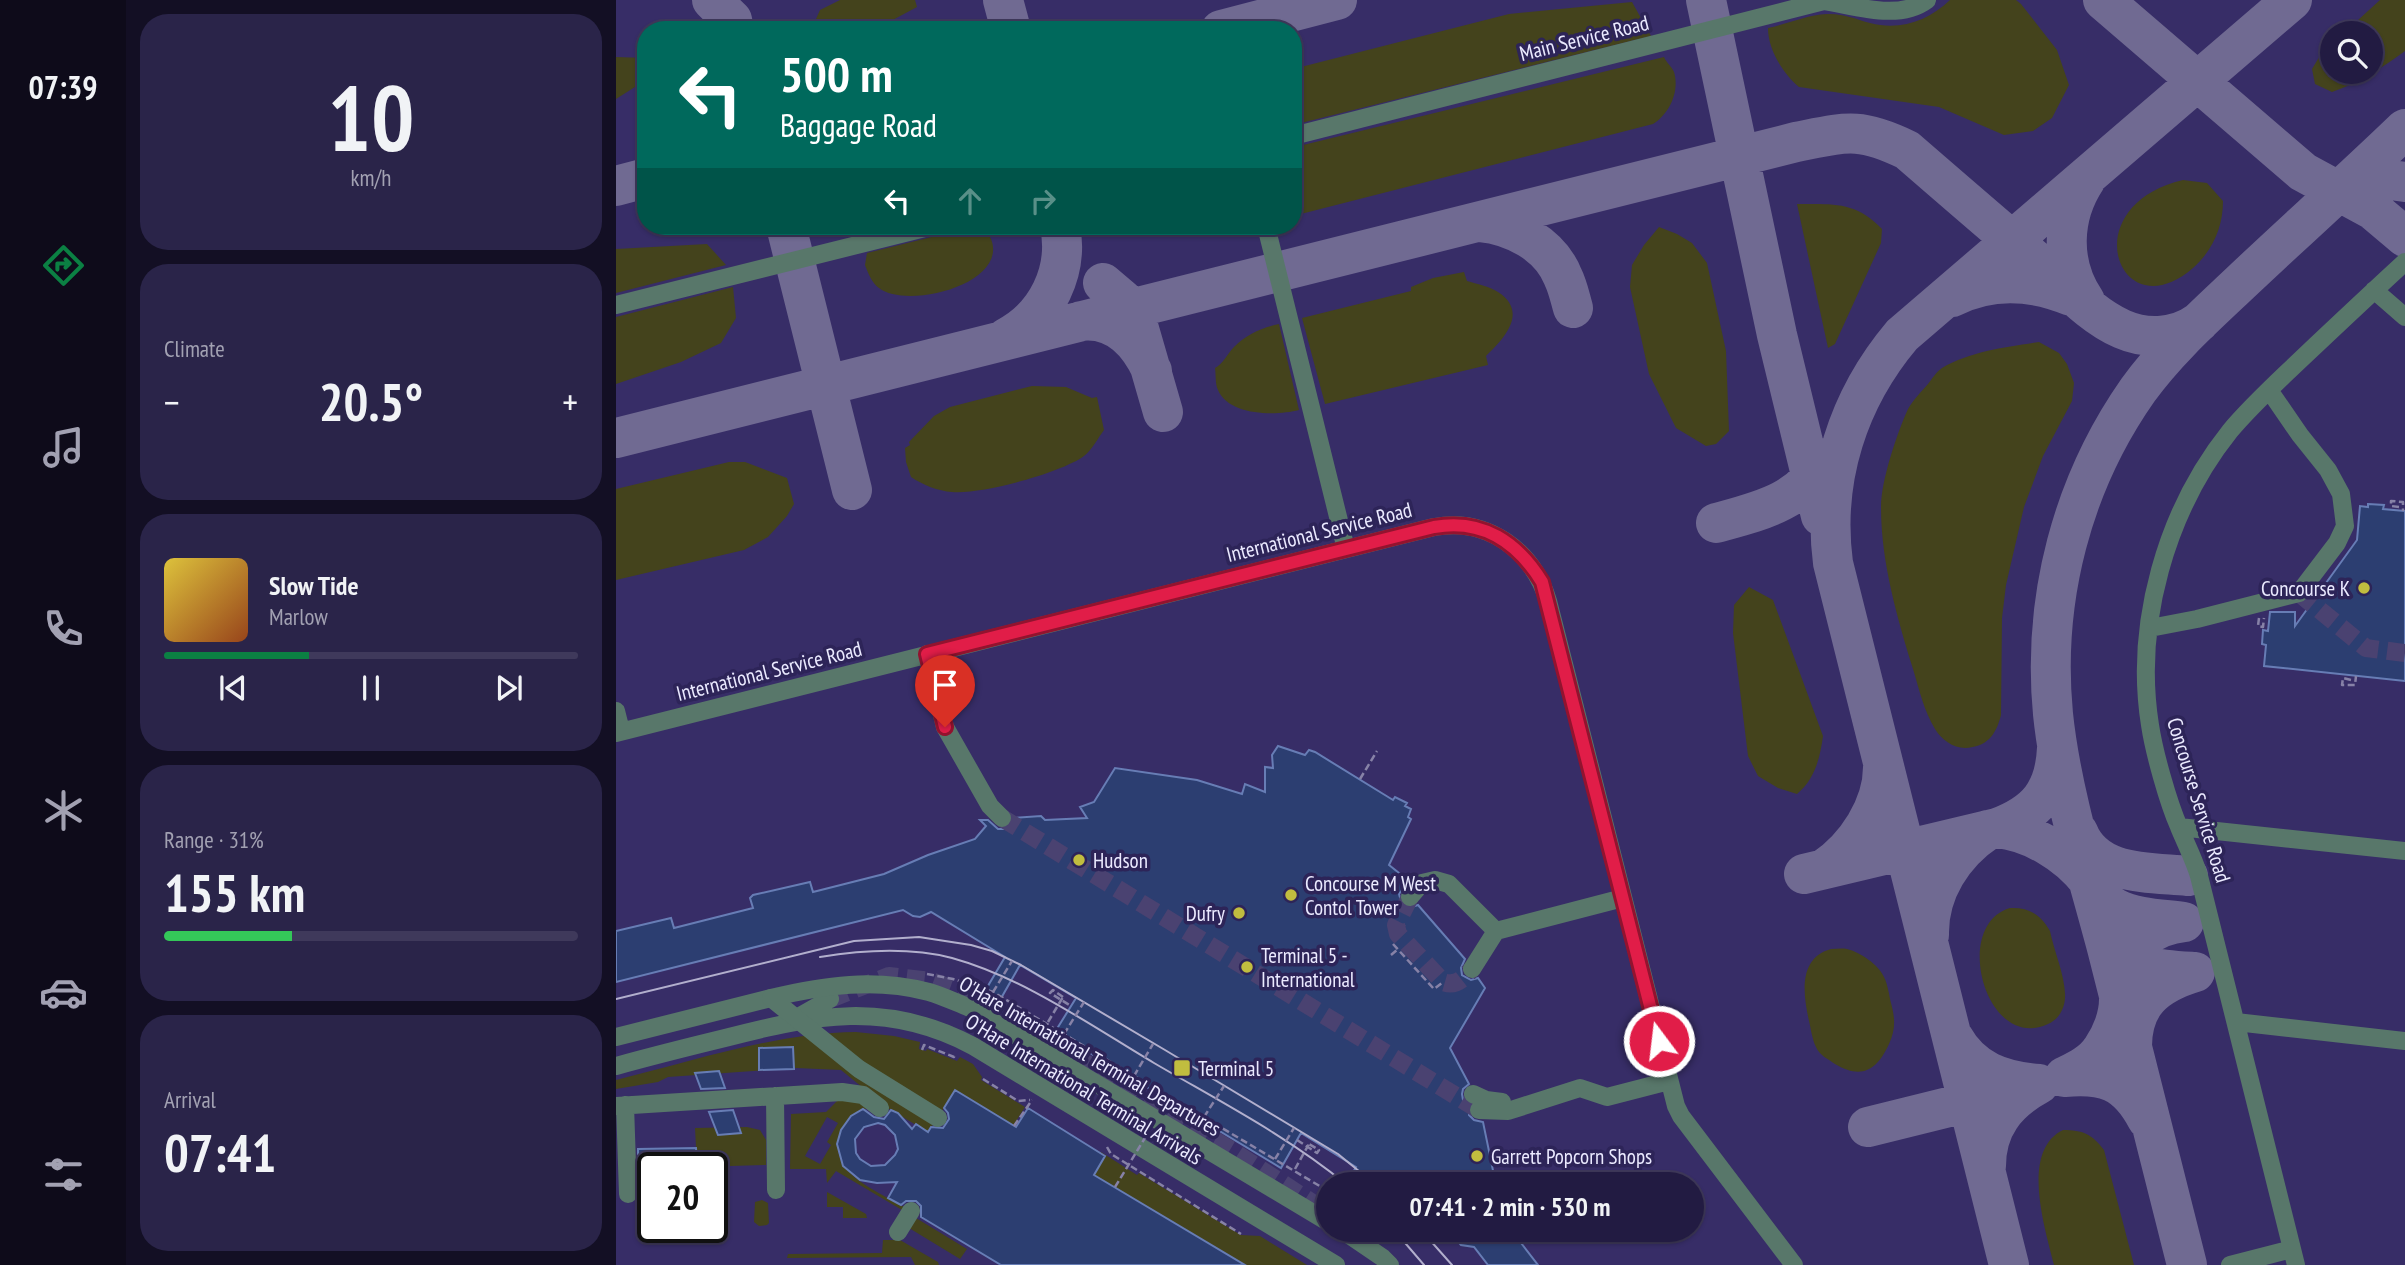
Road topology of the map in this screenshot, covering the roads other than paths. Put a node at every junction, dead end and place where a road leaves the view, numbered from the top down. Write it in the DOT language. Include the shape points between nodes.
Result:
graph roads {
  1 [pos="1927,0"];
  2 [pos="1302,134"];
  3 [pos="897,235"];
  4 [pos="1268,235"];
  5 [pos="2405,261"];
  6 [pos="2374,290"];
  7 [pos="616,305"];
  8 [pos="2405,317"];
  9 [pos="2269,390"];
  10 [pos="1346,549"];
  11 [pos="2150,628"];
  12 [pos="927,654"];
  13 [pos="616,711"];
  14 [pos="619,732"];
  15 [pos="1009,818"];
  16 [pos="2179,827"];
  17 [pos="2405,851"];
  18 [pos="1410,897"];
  19 [pos="1623,898"];
  20 [pos="1496,931"];
  21 [pos="1472,969"];
  22 [pos="771,998"];
  23 [pos="831,999"];
  24 [pos="790,1021"];
  25 [pos="2236,1022"];
  26 [pos="616,1038"];
  27 [pos="2405,1041"];
  28 [pos="616,1066"];
  29 [pos="1669,1081"];
  30 [pos="775,1096"];
  31 [pos="1476,1102"];
  32 [pos="621,1105"];
  33 [pos="880,1108"];
  34 [pos="938,1118"];
  35 [pos="776,1190"];
  36 [pos="628,1194"];
  37 [pos="911,1211"];
  38 [pos="1316,1215"];
  39 [pos="898,1232"];
  40 [pos="1360,1242"];
  41 [pos="2294,1257"];
  42 [pos="1336,1265"];
  43 [pos="1390,1265"];
  44 [pos="1794,1265"];
  45 [pos="2230,1265"];
  1 -- 2 [label="street, Main Service Road" via="1886,11 1824,1"];
  3 -- 7 [label="street"];
  4 -- 10 [label="street"];
  5 -- 6 [label="street, Concourse Service Road"];
  6 -- 8 [label="street"];
  6 -- 9 [label="street, Concourse Service Road"];
  9 -- 11 [label="street, Concourse Service Road" via="2212,455 2177,520 2154,593"];
  9 -- 11 [label="street" via="2341,494 2345,526 2337,543 2300,593"];
  10 -- 12 [label="street, International Service Road"];
  10 -- 19 [label="street, International Service Road" via="1446,525 1492,534 1525,556 1548,601"];
  11 -- 16 [label="street, Concourse Service Road" via="2150,728"];
  12 -- 14 [label="street, International Service Road"];
  12 -- 15 [label="street" via="945,727 984,792 996,799"];
  13 -- 14 [label="street"];
  16 -- 17 [label="street"];
  16 -- 25 [label="street, Concourse Service Road" via="2192,852"];
  18 -- 20 [label="street" via="1422,883 1449,884"];
  19 -- 20 [label="street"];
  19 -- 29 [label="street, International Service Road"];
  20 -- 21 [label="street"];
  22 -- 26 [label="street, O'Hare International Terminal Departures"];
  22 -- 34 [label="street, bridge" via="859,1069"];
  22 -- 38 [label="street, O'Hare International Terminal Departures, bridge" via="854,984 931,993 970,1008"];
  23 -- 24 [label="street, O'Hare International Terminal Arrivals"];
  24 -- 28 [label="street, O'Hare International Terminal Arrivals"];
  24 -- 42 [label="street, O'Hare International Terminal Arrivals" via="887,1017 918,1023 962,1041"];
  25 -- 27 [label="street"];
  25 -- 41 [label="street, Concourse Service Road"];
  29 -- 31 [label="street" via="1607,1097 1580,1088 1499,1103"];
  29 -- 44 [label="street, International Service Road" via="1681,1116"];
  30 -- 32 [label="street"];
  30 -- 33 [label="street" via="849,1093"];
  30 -- 35 [label="street"];
  32 -- 36 [label="street"];
  37 -- 39 [label="street"];
  40 -- 43 [label="street"];
  41 -- 45 [label="street"];
}
